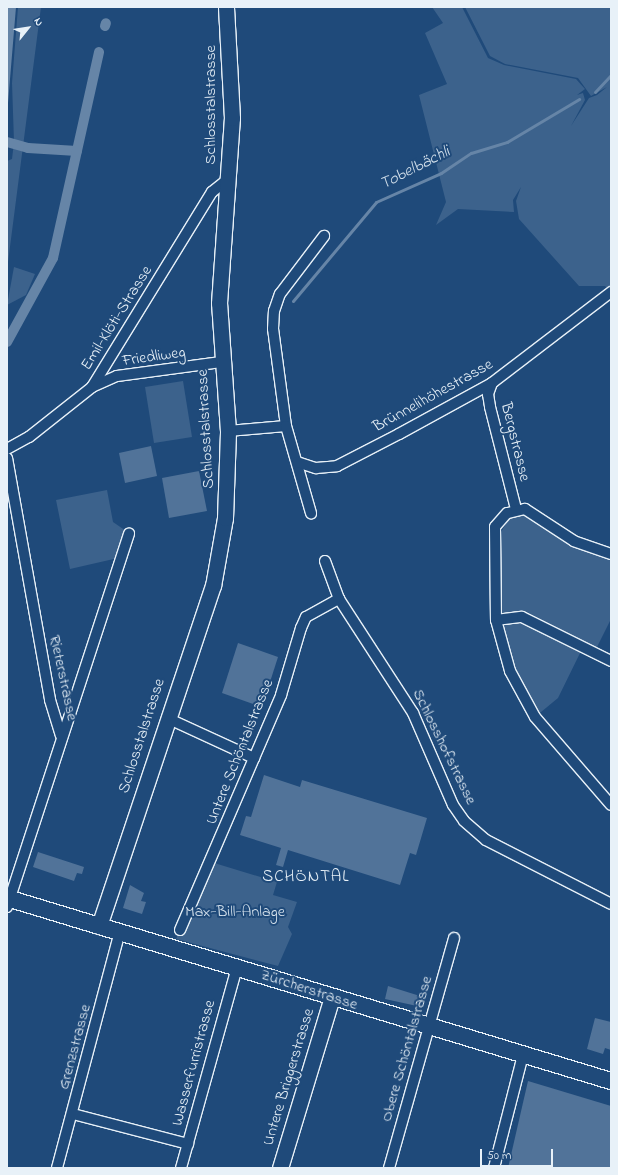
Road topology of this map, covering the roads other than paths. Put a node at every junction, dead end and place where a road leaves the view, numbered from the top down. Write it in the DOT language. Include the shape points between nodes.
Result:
graph roads {
  1 [pos="226,7"];
  2 [pos="228,179"];
  3 [pos="324,236"];
  4 [pos="611,291"];
  5 [pos="221,362"];
  6 [pos="492,383"];
  7 [pos="92,387"];
  8 [pos="286,426"];
  9 [pos="228,431"];
  10 [pos="7,449"];
  11 [pos="7,458"];
  12 [pos="297,462"];
  13 [pos="516,509"];
  14 [pos="311,513"];
  15 [pos="129,532"];
  16 [pos="611,554"];
  17 [pos="325,561"];
  18 [pos="339,599"];
  19 [pos="496,620"];
  20 [pos="611,661"];
  21 [pos="167,718"];
  22 [pos="61,735"];
  23 [pos="254,758"];
  24 [pos="611,805"];
  25 [pos="8,901"];
  26 [pos="611,904"];
  27 [pos="100,926"];
  28 [pos="180,930"];
  29 [pos="120,932"];
  30 [pos="454,938"];
  31 [pos="236,967"];
  32 [pos="332,997"];
  33 [pos="428,1026"];
  34 [pos="523,1055"];
  35 [pos="611,1081"];
  36 [pos="73,1114"];
  37 [pos="188,1144"];
  38 [pos="57,1168"];
  39 [pos="181,1168"];
  40 [pos="280,1168"];
  41 [pos="389,1168"];
  42 [pos="494,1168"];
  1 -- 2 [label="main road, Schlosstalstrasse" via="232,90"];
  2 -- 5 [label="main road, Schlosstalstrasse" via="220,264"];
  2 -- 7 [label="street, Emil-Klöti-Strasse" via="212,192"];
  3 -- 8 [label="street" via="280,294 274,311"];
  4 -- 6 [label="street, Brünnelihöhestrasse"];
  5 -- 7 [label="street, Friedliweg" via="117,376"];
  5 -- 9 [label="main road, Schlosstalstrasse"];
  6 -- 12 [label="street, Brünnelihöhestrasse" via="337,466 316,468"];
  6 -- 13 [label="street, Bergstrasse" via="488,394 490,407"];
  7 -- 10 [label="street, Emil-Klöti-Strasse" via="29,437"];
  8 -- 9 [label="street"];
  8 -- 12 [label="street"];
  9 -- 21 [label="main road, Schlosstalstrasse" via="229,477 222,542 212,586"];
  11 -- 22 [label="street, Rieterstrasse" via="50,700"];
  12 -- 14 [label="street"];
  13 -- 16 [label="street" via="536,514 574,541"];
  13 -- 19 [label="street" via="494,527"];
  15 -- 22 [label="street"];
  17 -- 18 [label="street, Schlosshofstrasse"];
  18 -- 23 [label="street, Untere Schöntalstrasse" via="306,617 281,695"];
  18 -- 26 [label="street, Schlosshofstrasse" via="413,713 453,805 464,821 486,840"];
  19 -- 20 [label="street" via="522,617"];
  19 -- 24 [label="street" via="501,648 531,711"];
  21 -- 23 [label="street"];
  21 -- 27 [label="main road, Schlosstalstrasse"];
  22 -- 25 [label="street, Rieterstrasse"];
  23 -- 28 [label="street, Untere Schöntalstrasse"];
  25 -- 27 [label="main road, Zürcherstrasse"];
  27 -- 29 [label="main road, Zürcherstrasse"];
  29 -- 31 [label="main road, Zürcherstrasse"];
  29 -- 36 [label="street, Grenzstrasse"];
  30 -- 33 [label="street, Obere Schöntalstrasse"];
  31 -- 32 [label="main road, Zürcherstrasse"];
  31 -- 37 [label="street, Wasserfurristrasse"];
  32 -- 33 [label="main road, Zürcherstrasse"];
  32 -- 40 [label="main road, Untere Briggerstrasse"];
  33 -- 34 [label="main road, Zürcherstrasse"];
  33 -- 41 [label="street, Obere Schöntalstrasse"];
  34 -- 35 [label="main road, Zürcherstrasse"];
  34 -- 42 [label="street"];
  36 -- 37 [label="street"];
  36 -- 38 [label="street, Grenzstrasse"];
  37 -- 39 [label="street, Wasserfurristrasse"];
}
